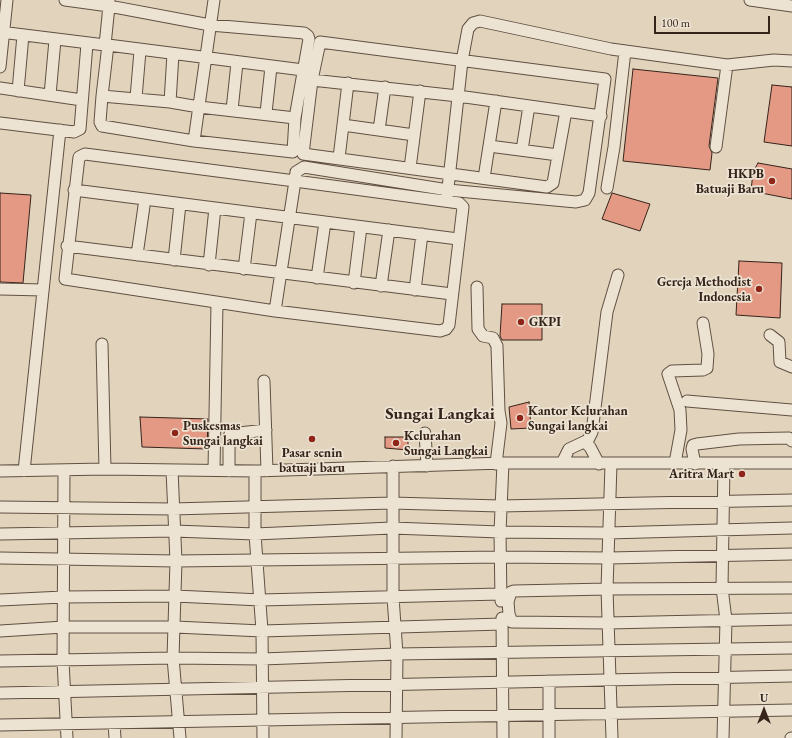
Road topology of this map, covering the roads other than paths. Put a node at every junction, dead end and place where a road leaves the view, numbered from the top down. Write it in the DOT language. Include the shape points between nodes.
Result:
graph roads {
  1 [pos="7,0"];
  2 [pos="65,0"];
  3 [pos="214,0"];
  4 [pos="750,0"];
  5 [pos="109,3"];
  6 [pos="792,6"];
  7 [pos="210,25"];
  8 [pos="1,32"];
  9 [pos="23,35"];
  10 [pos="55,40"];
  11 [pos="87,44"];
  12 [pos="140,51"];
  13 [pos="625,51"];
  14 [pos="173,54"];
  15 [pos="207,58"];
  16 [pos="462,61"];
  17 [pos="792,61"];
  18 [pos="237,63"];
  19 [pos="726,65"];
  20 [pos="0,67"];
  21 [pos="271,67"];
  22 [pos="303,70"];
  23 [pos="312,80"];
  24 [pos="348,83"];
  25 [pos="385,87"];
  26 [pos="0,88"];
  27 [pos="18,91"];
  28 [pos="420,92"];
  29 [pos="50,95"];
  30 [pos="102,96"];
  31 [pos="458,96"];
  32 [pos="136,98"];
  33 [pos="82,100"];
  34 [pos="496,101"];
  35 [pos="170,102"];
  36 [pos="529,106"];
  37 [pos="199,107"];
  38 [pos="232,110"];
  39 [pos="566,111"];
  40 [pos="266,114"];
  41 [pos="601,116"];
  42 [pos="295,118"];
  43 [pos="0,123"];
  44 [pos="343,125"];
  45 [pos="60,130"];
  46 [pos="379,130"];
  47 [pos="414,135"];
  48 [pos="194,141"];
  49 [pos="489,146"];
  50 [pos="716,147"];
  51 [pos="522,150"];
  52 [pos="558,155"];
  53 [pos="339,158"];
  54 [pos="410,168"];
  55 [pos="449,174"];
  56 [pos="484,178"];
  57 [pos="294,181"];
  58 [pos="607,188"];
  59 [pos="74,190"];
  60 [pos="447,195"];
  61 [pos="145,199"];
  62 [pos="180,204"];
  63 [pos="215,208"];
  64 [pos="251,213"];
  65 [pos="288,218"];
  66 [pos="325,222"];
  67 [pos="361,227"];
  68 [pos="389,230"];
  69 [pos="422,234"];
  70 [pos="458,238"];
  71 [pos="68,246"];
  72 [pos="137,255"];
  73 [pos="174,260"];
  74 [pos="209,265"];
  75 [pos="244,269"];
  76 [pos="281,274"];
  77 [pos="618,275"];
  78 [pos="317,278"];
  79 [pos="354,283"];
  80 [pos="381,286"];
  81 [pos="477,287"];
  82 [pos="0,289"];
  83 [pos="43,290"];
  84 [pos="415,290"];
  85 [pos="452,294"];
  86 [pos="216,303"];
  87 [pos="275,311"];
  88 [pos="703,323"];
  89 [pos="770,335"];
  90 [pos="102,344"];
  91 [pos="792,367"];
  92 [pos="264,381"];
  93 [pos="687,401"];
  94 [pos="792,410"];
  95 [pos="266,430"];
  96 [pos="425,433"];
  97 [pos="792,441"];
  98 [pos="585,442"];
  99 [pos="562,463"];
  100 [pos="675,463"];
  101 [pos="792,463"];
  102 [pos="499,464"];
  103 [pos="599,464"];
  104 [pos="611,464"];
  105 [pos="695,464"];
  106 [pos="724,464"];
  107 [pos="393,466"];
  108 [pos="427,466"];
  109 [pos="105,469"];
  110 [pos="172,470"];
  111 [pos="214,470"];
  112 [pos="0,471"];
  113 [pos="24,471"];
  114 [pos="64,471"];
  115 [pos="229,471"];
  116 [pos="255,471"];
  117 [pos="267,471"];
  118 [pos="792,500"];
  119 [pos="724,501"];
  120 [pos="392,503"];
  121 [pos="608,504"];
  122 [pos="500,506"];
  123 [pos="0,507"];
  124 [pos="63,507"];
  125 [pos="173,508"];
  126 [pos="256,508"];
  127 [pos="392,528"];
  128 [pos="792,528"];
  129 [pos="723,530"];
  130 [pos="174,531"];
  131 [pos="500,532"];
  132 [pos="63,533"];
  133 [pos="608,533"];
  134 [pos="0,534"];
  135 [pos="255,534"];
  136 [pos="723,554"];
  137 [pos="792,554"];
  138 [pos="501,557"];
  139 [pos="0,558"];
  140 [pos="394,558"];
  141 [pos="609,558"];
  142 [pos="64,560"];
  143 [pos="258,560"];
  144 [pos="176,561"];
  145 [pos="722,588"];
  146 [pos="792,588"];
  147 [pos="606,589"];
  148 [pos="500,594"];
  149 [pos="175,596"];
  150 [pos="63,597"];
  151 [pos="393,597"];
  152 [pos="0,600"];
  153 [pos="261,600"];
  154 [pos="792,619"];
  155 [pos="726,620"];
  156 [pos="608,622"];
  157 [pos="502,624"];
  158 [pos="64,627"];
  159 [pos="175,627"];
  160 [pos="394,627"];
  161 [pos="0,630"];
  162 [pos="262,631"];
  163 [pos="792,648"];
  164 [pos="724,649"];
  165 [pos="608,651"];
  166 [pos="503,652"];
  167 [pos="397,654"];
  168 [pos="173,658"];
  169 [pos="262,659"];
  170 [pos="63,660"];
  171 [pos="0,661"];
  172 [pos="792,676"];
  173 [pos="724,677"];
  174 [pos="609,680"];
  175 [pos="549,681"];
  176 [pos="503,682"];
  177 [pos="397,684"];
  178 [pos="262,687"];
  179 [pos="176,689"];
  180 [pos="65,691"];
  181 [pos="0,693"];
  182 [pos="792,710"];
  183 [pos="723,711"];
  184 [pos="611,713"];
  185 [pos="550,714"];
  186 [pos="503,715"];
  187 [pos="396,717"];
  188 [pos="263,720"];
  189 [pos="179,722"];
  190 [pos="114,723"];
  191 [pos="67,724"];
  192 [pos="0,725"];
  193 [pos="68,738"];
  194 [pos="115,738"];
  195 [pos="180,738"];
  196 [pos="263,738"];
  197 [pos="396,738"];
  198 [pos="503,738"];
  199 [pos="549,738"];
  200 [pos="612,738"];
  201 [pos="723,738"];
  1 -- 8 [label="street"];
  2 -- 5 [label="street"];
  3 -- 7 [label="street"];
  4 -- 6 [label="street"];
  5 -- 7 [label="street"];
  5 -- 11 [label="street" via="105,45"];
  7 -- 15 [label="street"];
  7 -- 22 [label="street" via="306,34 309,39"];
  8 -- 9 [label="street"];
  8 -- 20 [label="street"];
  9 -- 10 [label="street"];
  9 -- 27 [label="street"];
  10 -- 11 [label="street"];
  10 -- 29 [label="street"];
  11 -- 33 [label="street"];
  12 -- 14 [label="street"];
  12 -- 30 [label="street" via="108,45"];
  12 -- 32 [label="street"];
  13 -- 16 [label="street" via="480,21 473,23 468,29"];
  13 -- 19 [label="street"];
  13 -- 58 [label="street"];
  14 -- 15 [label="street"];
  14 -- 35 [label="street"];
  15 -- 18 [label="street"];
  15 -- 37 [label="street"];
  16 -- 23 [label="street" via="321,41 318,45"];
  16 -- 31 [label="street"];
  16 -- 41 [label="street" via="605,79"];
  17 -- 19 [label="street" via="774,60"];
  18 -- 21 [label="street"];
  18 -- 38 [label="street"];
  19 -- 50 [label="street"];
  21 -- 22 [label="street"];
  21 -- 40 [label="street"];
  22 -- 42 [label="street"];
  23 -- 24 [label="street"];
  23 -- 53 [label="street" via="302,154"];
  24 -- 25 [label="street"];
  24 -- 44 [label="street"];
  25 -- 28 [label="street"];
  25 -- 46 [label="street"];
  26 -- 27 [label="street"];
  27 -- 29 [label="street"];
  28 -- 31 [label="street"];
  28 -- 47 [label="street"];
  29 -- 33 [label="street"];
  30 -- 32 [label="street"];
  30 -- 48 [label="street" via="100,122 104,127"];
  31 -- 34 [label="street"];
  31 -- 55 [label="street"];
  32 -- 35 [label="street"];
  33 -- 45 [label="street" via="80,129 74,132"];
  34 -- 36 [label="street"];
  34 -- 49 [label="street"];
  35 -- 37 [label="street"];
  36 -- 39 [label="street"];
  36 -- 51 [label="street"];
  37 -- 38 [label="street"];
  37 -- 48 [label="street"];
  38 -- 40 [label="street"];
  39 -- 41 [label="street"];
  39 -- 52 [label="street"];
  40 -- 42 [label="street"];
  41 -- 60 [label="street" via="590,193 585,200 576,202"];
  42 -- 48 [label="street" via="293,152"];
  43 -- 45 [label="street"];
  44 -- 46 [label="street"];
  44 -- 53 [label="street"];
  45 -- 83 [label="street"];
  46 -- 47 [label="street"];
  47 -- 54 [label="street"];
  49 -- 51 [label="street"];
  49 -- 56 [label="street"];
  51 -- 52 [label="street"];
  52 -- 56 [label="street" via="551,186"];
  53 -- 54 [label="street"];
  54 -- 55 [label="street"];
  55 -- 56 [label="street"];
  55 -- 60 [label="street"];
  57 -- 59 [label="street" via="85,154 79,158"];
  57 -- 60 [label="street"];
  57 -- 60 [label="street" via="298,170 307,167"];
  57 -- 65 [label="street"];
  59 -- 61 [label="street"];
  59 -- 71 [label="street"];
  60 -- 70 [label="street" via="463,207"];
  61 -- 62 [label="street"];
  61 -- 72 [label="street"];
  62 -- 63 [label="street"];
  62 -- 73 [label="street"];
  63 -- 64 [label="street"];
  63 -- 74 [label="street"];
  64 -- 65 [label="street"];
  64 -- 75 [label="street"];
  65 -- 66 [label="street"];
  65 -- 76 [label="street"];
  66 -- 67 [label="street"];
  66 -- 78 [label="street"];
  67 -- 68 [label="street"];
  67 -- 79 [label="street"];
  68 -- 69 [label="street"];
  68 -- 80 [label="street"];
  69 -- 70 [label="street"];
  69 -- 84 [label="street"];
  70 -- 85 [label="street"];
  71 -- 72 [label="street"];
  71 -- 86 [label="street" via="64,277 66,279"];
  72 -- 73 [label="street"];
  73 -- 74 [label="street"];
  74 -- 75 [label="street"];
  75 -- 76 [label="street"];
  76 -- 78 [label="street"];
  76 -- 87 [label="street"];
  77 -- 98 [label="street" via="607,312 592,432"];
  78 -- 79 [label="street"];
  79 -- 80 [label="street"];
  80 -- 84 [label="street"];
  81 -- 102 [label="street" via="478,329 483,336 492,338 497,346 501,423"];
  82 -- 83 [label="street"];
  83 -- 113 [label="street"];
  84 -- 85 [label="street"];
  85 -- 87 [label="street" via="449,325 443,331"];
  86 -- 87 [label="street"];
  86 -- 111 [label="street"];
  88 -- 100 [label="street" via="708,354 707,368 672,371 668,374 680,410 681,430"];
  89 -- 91 [label="street" via="779,342 780,362"];
  90 -- 109 [label="street"];
  92 -- 95 [label="street"];
  93 -- 94 [label="street"];
  95 -- 115 [label="street" via="230,434"];
  95 -- 117 [label="street"];
  96 -- 108 [label="street"];
  97 -- 105 [label="street" via="789,438 739,439 697,444 693,445 692,449"];
  98 -- 99 [label="street" via="569,450"];
  98 -- 103 [label="street"];
  99 -- 102 [label="street"];
  99 -- 103 [label="street"];
  100 -- 104 [label="street"];
  100 -- 105 [label="street"];
  101 -- 106 [label="street"];
  102 -- 108 [label="street"];
  102 -- 122 [label="street"];
  103 -- 104 [label="street"];
  104 -- 121 [label="street"];
  105 -- 106 [label="street"];
  106 -- 119 [label="street"];
  107 -- 108 [label="street"];
  107 -- 117 [label="street"];
  107 -- 120 [label="street"];
  109 -- 110 [label="street"];
  109 -- 114 [label="street"];
  110 -- 111 [label="street"];
  110 -- 125 [label="street"];
  111 -- 115 [label="street"];
  112 -- 113 [label="street"];
  113 -- 114 [label="street"];
  114 -- 124 [label="street"];
  115 -- 116 [label="street"];
  116 -- 117 [label="street"];
  116 -- 126 [label="street"];
  118 -- 119 [label="street"];
  119 -- 121 [label="street"];
  119 -- 129 [label="street"];
  120 -- 122 [label="street"];
  120 -- 126 [label="street"];
  120 -- 127 [label="street"];
  121 -- 122 [label="street"];
  121 -- 133 [label="street"];
  122 -- 131 [label="street"];
  123 -- 124 [label="street"];
  124 -- 125 [label="street"];
  124 -- 132 [label="street"];
  125 -- 126 [label="street"];
  125 -- 130 [label="street"];
  126 -- 135 [label="street"];
  127 -- 131 [label="street"];
  127 -- 135 [label="street"];
  127 -- 140 [label="street"];
  128 -- 129 [label="street"];
  129 -- 133 [label="street"];
  129 -- 136 [label="street"];
  130 -- 132 [label="street"];
  130 -- 135 [label="street"];
  130 -- 144 [label="street"];
  131 -- 133 [label="street"];
  131 -- 138 [label="street"];
  132 -- 134 [label="street"];
  132 -- 142 [label="street"];
  133 -- 141 [label="street"];
  135 -- 143 [label="street"];
  136 -- 137 [label="street"];
  136 -- 141 [label="street"];
  136 -- 145 [label="street"];
  138 -- 140 [label="street"];
  138 -- 141 [label="street"];
  138 -- 148 [label="street"];
  139 -- 142 [label="street"];
  140 -- 143 [label="street"];
  140 -- 151 [label="street"];
  141 -- 147 [label="street"];
  142 -- 144 [label="street"];
  142 -- 150 [label="street"];
  143 -- 144 [label="street"];
  143 -- 153 [label="street"];
  144 -- 149 [label="street"];
  145 -- 146 [label="street"];
  145 -- 147 [label="street"];
  145 -- 155 [label="street"];
  147 -- 156 [label="street"];
  147 -- 156 [label="street" via="514,591 511,592 508,602 512,622"];
  148 -- 151 [label="street"];
  148 -- 157 [label="street"];
  149 -- 150 [label="street"];
  149 -- 153 [label="street"];
  149 -- 159 [label="street"];
  150 -- 152 [label="street"];
  150 -- 158 [label="street"];
  151 -- 153 [label="street"];
  151 -- 160 [label="street"];
  153 -- 162 [label="street"];
  154 -- 155 [label="street"];
  155 -- 156 [label="street"];
  155 -- 164 [label="street"];
  156 -- 165 [label="street"];
  157 -- 160 [label="street"];
  157 -- 166 [label="street"];
  158 -- 159 [label="street"];
  158 -- 161 [label="street"];
  158 -- 170 [label="street"];
  159 -- 162 [label="street"];
  159 -- 168 [label="street"];
  160 -- 162 [label="street"];
  160 -- 167 [label="street"];
  162 -- 169 [label="street"];
  163 -- 164 [label="street"];
  164 -- 165 [label="street"];
  164 -- 173 [label="street"];
  165 -- 166 [label="street"];
  165 -- 174 [label="street"];
  166 -- 167 [label="street"];
  166 -- 176 [label="street"];
  167 -- 169 [label="street"];
  167 -- 177 [label="street"];
  168 -- 169 [label="street"];
  168 -- 170 [label="street"];
  168 -- 179 [label="street"];
  169 -- 178 [label="street"];
  170 -- 171 [label="street"];
  170 -- 180 [label="street"];
  172 -- 173 [label="street"];
  173 -- 174 [label="street"];
  173 -- 183 [label="street"];
  174 -- 175 [label="street"];
  174 -- 184 [label="street"];
  175 -- 176 [label="street"];
  175 -- 185 [label="street"];
  176 -- 177 [label="street"];
  176 -- 186 [label="street"];
  177 -- 178 [label="street"];
  177 -- 187 [label="street"];
  178 -- 179 [label="street"];
  178 -- 188 [label="street"];
  179 -- 180 [label="street"];
  179 -- 189 [label="street"];
  180 -- 181 [label="street"];
  180 -- 191 [label="street"];
  182 -- 183 [label="street"];
  183 -- 184 [label="street"];
  183 -- 201 [label="street"];
  184 -- 185 [label="street"];
  184 -- 200 [label="street"];
  185 -- 186 [label="street"];
  185 -- 199 [label="street"];
  186 -- 187 [label="street"];
  186 -- 198 [label="street"];
  187 -- 188 [label="street"];
  187 -- 197 [label="street"];
  188 -- 189 [label="street"];
  188 -- 196 [label="street"];
  189 -- 190 [label="street"];
  189 -- 195 [label="street"];
  190 -- 191 [label="street"];
  190 -- 194 [label="street"];
  191 -- 192 [label="street"];
  191 -- 193 [label="street"];
}
